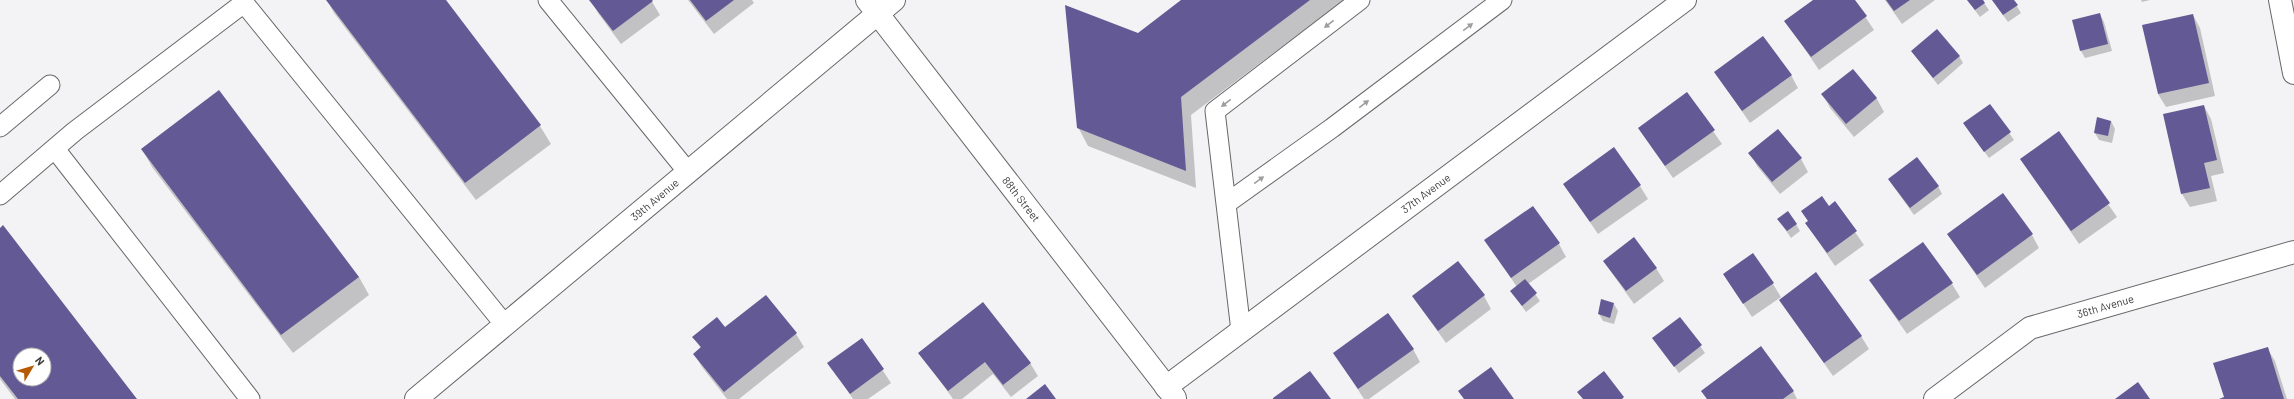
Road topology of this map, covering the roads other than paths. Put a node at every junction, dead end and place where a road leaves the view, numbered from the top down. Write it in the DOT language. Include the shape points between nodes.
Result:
graph roads {
  1 [pos="548,0"];
  2 [pos="894,0"];
  3 [pos="1360,0"];
  4 [pos="1502,0"];
  5 [pos="1685,0"];
  6 [pos="2280,0"];
  7 [pos="246,1"];
  8 [pos="873,7"];
  9 [pos="2294,73"];
  10 [pos="50,85"];
  11 [pos="0,127"];
  12 [pos="55,149"];
  13 [pos="688,172"];
  14 [pos="0,196"];
  15 [pos="1227,203"];
  16 [pos="2294,252"];
  17 [pos="505,325"];
  18 [pos="1241,331"];
  19 [pos="1171,393"];
  20 [pos="250,399"];
  21 [pos="416,399"];
  22 [pos="1935,399"];
  1 -- 13 [label="lane"];
  2 -- 8 [label="street, 39th Avenue"];
  3 -- 15 [label="lane, one-way" via="1216,111"];
  15 -- 4 [label="lane, one-way" via="1332,128"];
  5 -- 18 [label="street, 37th Avenue"];
  6 -- 9 [label="street"];
  7 -- 12 [label="lane"];
  7 -- 17 [label="lane"];
  8 -- 13 [label="street, 39th Avenue"];
  8 -- 19 [label="street, 88th Street"];
  10 -- 11 [label="lane"];
  12 -- 14 [label="lane"];
  12 -- 20 [label="lane"];
  13 -- 17 [label="street, 39th Avenue"];
  15 -- 18 [label="lane"];
  16 -- 22 [label="street, 36th Avenue" via="2030,328"];
  17 -- 21 [label="street, 39th Avenue"];
  18 -- 19 [label="street, 37th Avenue"];
}
